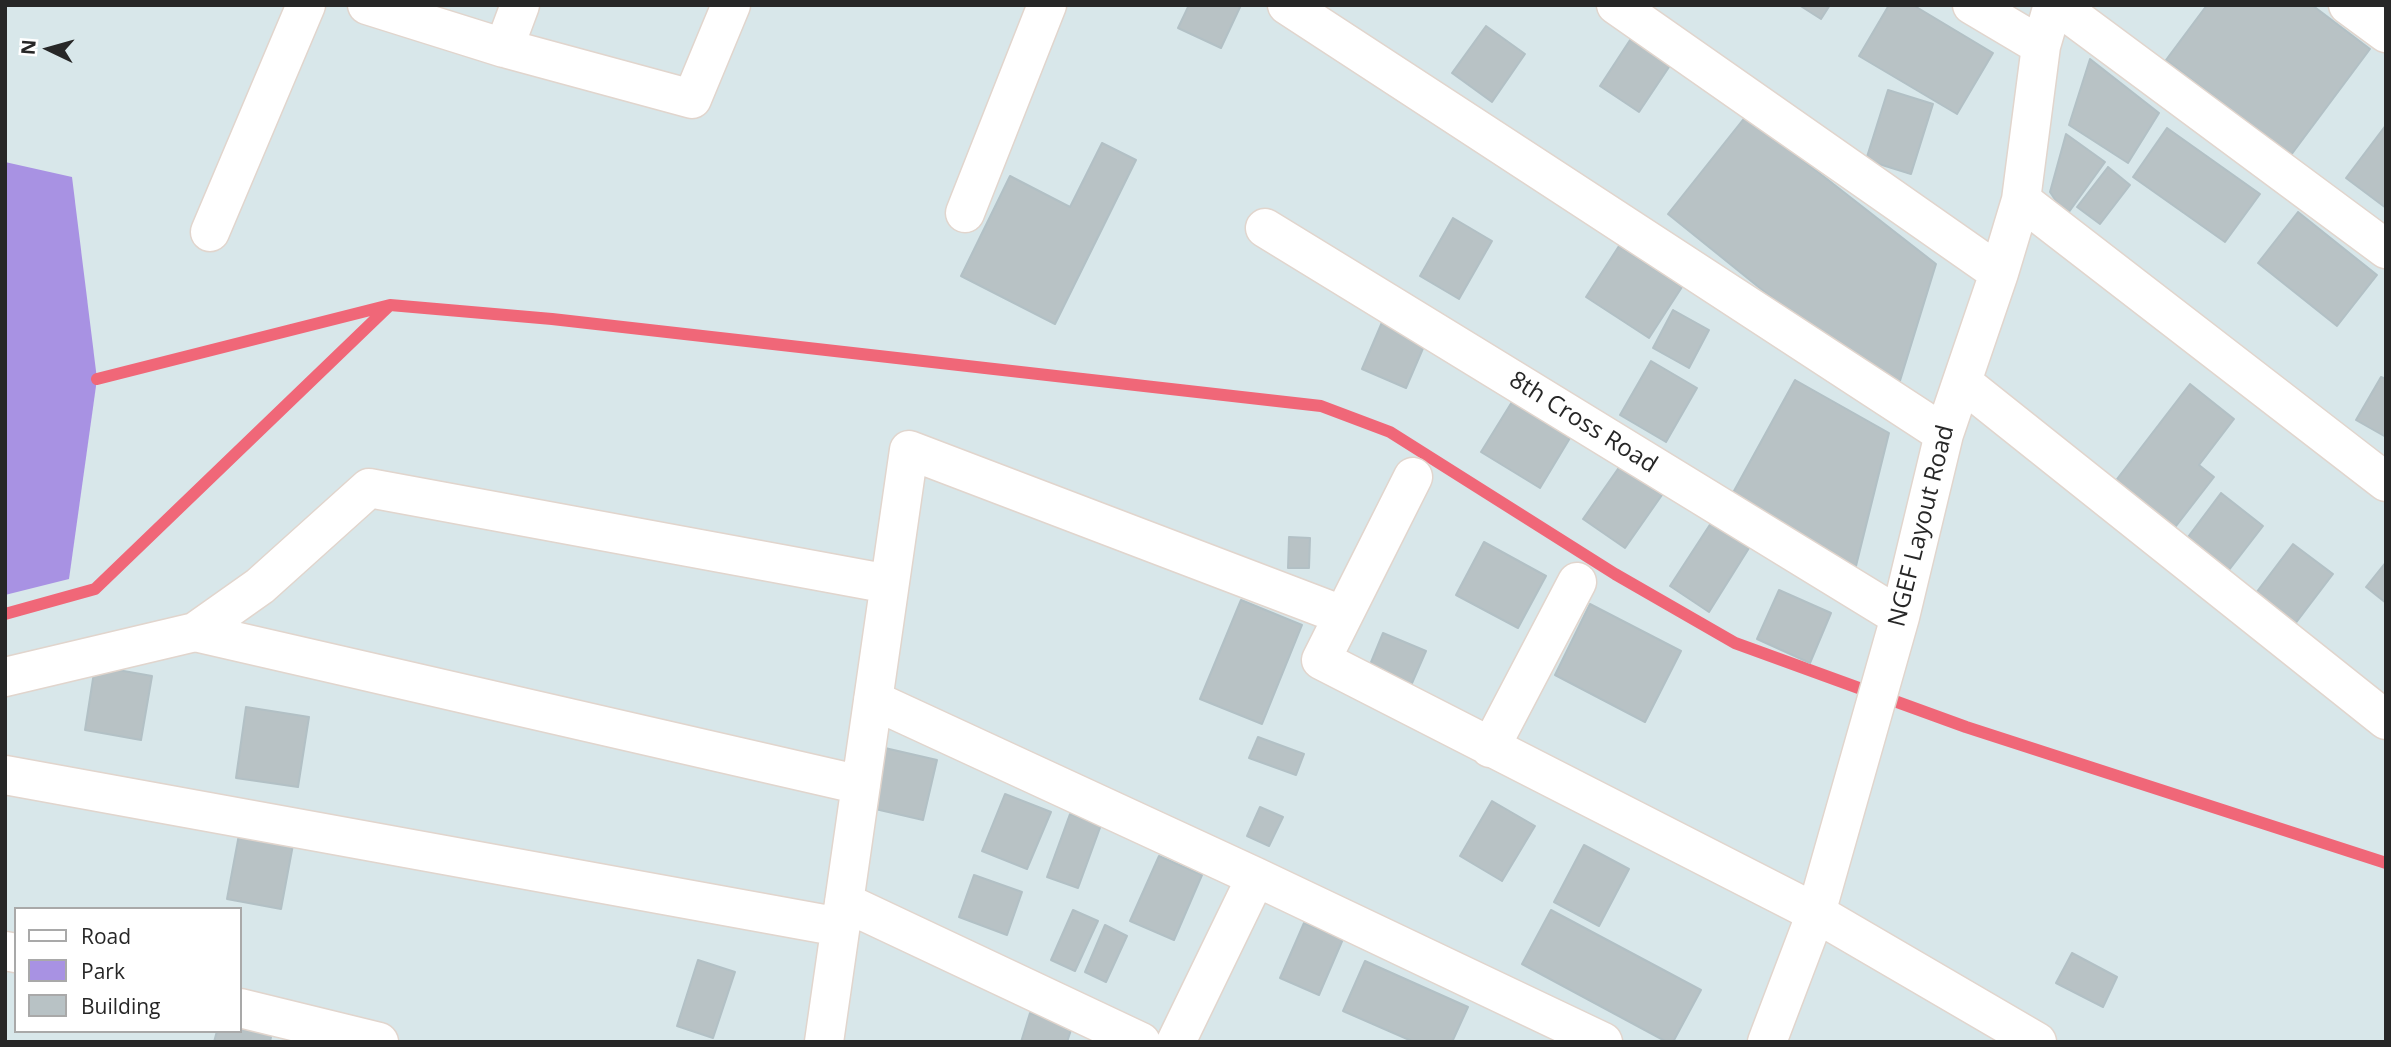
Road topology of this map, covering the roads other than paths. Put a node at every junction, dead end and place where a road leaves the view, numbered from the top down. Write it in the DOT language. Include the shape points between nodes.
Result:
graph roads {
  1 [pos="306,5"];
  2 [pos="367,5"];
  3 [pos="520,5"];
  4 [pos="731,5"];
  5 [pos="1046,5"];
  6 [pos="1287,5"];
  7 [pos="1616,5"];
  8 [pos="1972,5"];
  9 [pos="2055,5"];
  10 [pos="2348,5"];
  11 [pos="2386,33"];
  12 [pos="2041,46"];
  13 [pos="504,48"];
  14 [pos="2021,200"];
  15 [pos="965,213"];
  16 [pos="1265,228"];
  17 [pos="210,232"];
  18 [pos="2386,249"];
  19 [pos="1999,273"];
  20 [pos="1962,382"];
  21 [pos="1944,434"];
  22 [pos="1413,477"];
  23 [pos="2386,482"];
  24 [pos="1577,582"];
  25 [pos="889,584"];
  26 [pos="1342,615"];
  27 [pos="1900,617"];
  28 [pos="195,632"];
  29 [pos="5,677"];
  30 [pos="873,700"];
  31 [pos="2386,720"];
  32 [pos="1490,748"];
  33 [pos="5,775"];
  34 [pos="861,785"];
  35 [pos="1256,877"];
  36 [pos="1816,913"];
  37 [pos="842,914"];
  38 [pos="242,1008"];
  39 [pos="379,1042"];
  40 [pos="824,1042"];
  41 [pos="1141,1042"];
  42 [pos="1176,1042"];
  43 [pos="1603,1042"];
  44 [pos="1767,1042"];
  45 [pos="2036,1042"];
  1 -- 17 [label="street"];
  2 -- 13 [label="street"];
  3 -- 13 [label="street"];
  4 -- 13 [label="street" via="692,99"];
  5 -- 15 [label="street"];
  6 -- 21 [label="street"];
  7 -- 19 [label="street"];
  8 -- 12 [label="street"];
  9 -- 12 [label="street, NGEF Layout Road"];
  9 -- 18 [label="street"];
  10 -- 11 [label="street"];
  12 -- 14 [label="street, NGEF Layout Road"];
  14 -- 19 [label="street, NGEF Layout Road"];
  14 -- 23 [label="street"];
  16 -- 27 [label="street, 8th Cross Road"];
  19 -- 20 [label="street, NGEF Layout Road"];
  20 -- 21 [label="street, NGEF Layout Road"];
  20 -- 31 [label="street"];
  21 -- 27 [label="street, NGEF Layout Road"];
  22 -- 26 [label="street"];
  24 -- 32 [label="street"];
  25 -- 26 [label="street" via="909,450"];
  25 -- 28 [label="street" via="369,488 260,586"];
  25 -- 30 [label="street"];
  26 -- 32 [label="street" via="1321,660"];
  27 -- 36 [label="street, NGEF Layout Road"];
  28 -- 29 [label="street"];
  28 -- 34 [label="street"];
  30 -- 34 [label="street"];
  30 -- 35 [label="street"];
  32 -- 36 [label="street"];
  33 -- 37 [label="street"];
  34 -- 37 [label="street"];
  35 -- 42 [label="street"];
  35 -- 43 [label="street"];
  36 -- 44 [label="street, NGEF Layout Road"];
  36 -- 45 [label="street"];
  37 -- 40 [label="street"];
  37 -- 41 [label="street"];
  38 -- 39 [label="street"];
}
